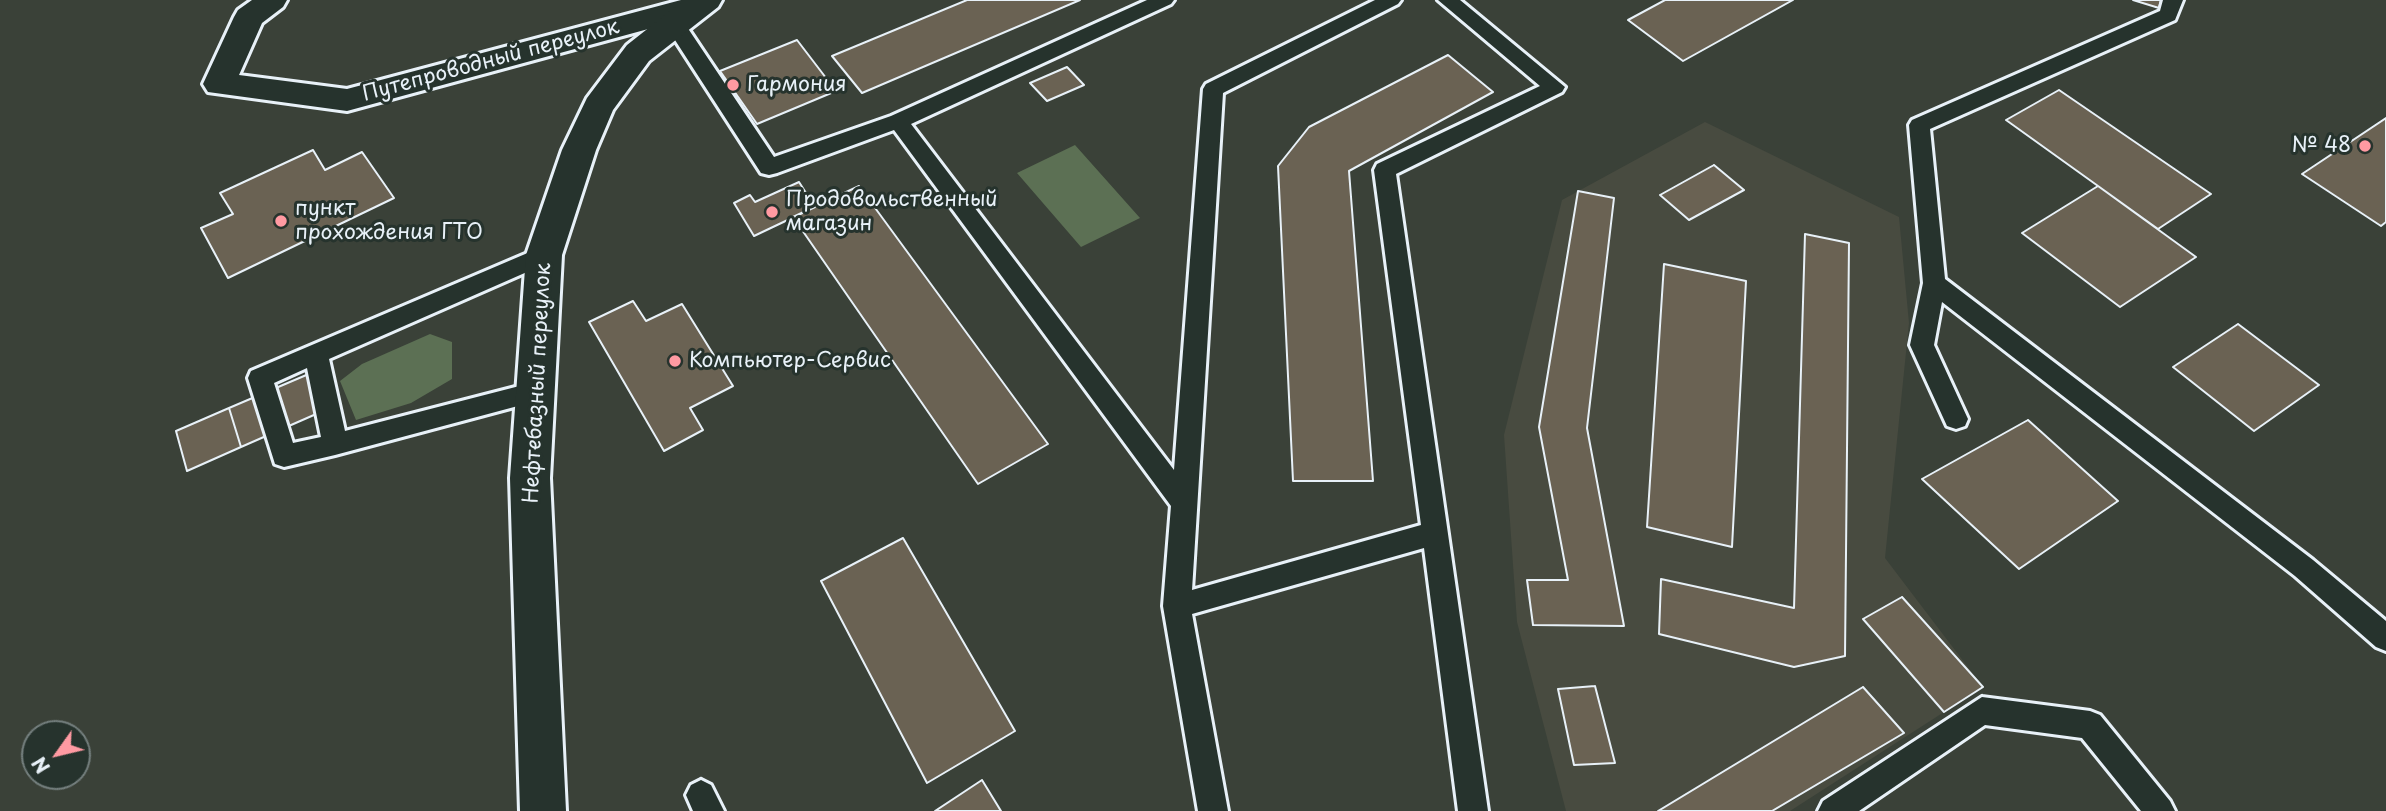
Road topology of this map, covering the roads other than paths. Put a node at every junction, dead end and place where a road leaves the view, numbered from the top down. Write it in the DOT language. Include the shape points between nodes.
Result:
graph roads {
  1 [pos="272,0"];
  2 [pos="1164,0"];
  3 [pos="1391,0"];
  4 [pos="1448,0"];
  5 [pos="2173,0"];
  6 [pos="693,10"];
  7 [pos="898,121"];
  8 [pos="544,255"];
  9 [pos="1934,283"];
  10 [pos="316,354"];
  11 [pos="535,392"];
  12 [pos="1956,419"];
  13 [pos="335,444"];
  14 [pos="1184,503"];
  15 [pos="1435,533"];
  16 [pos="1177,606"];
  17 [pos="2386,638"];
  18 [pos="542,811"];
  19 [pos="1213,811"];
  20 [pos="1473,811"];
  21 [pos="1833,811"];
  22 [pos="2160,811"];
  1 -- 6 [label="main road, Путепроводный переулок" via="249,17 219,84 346,100"];
  2 -- 7 [label="lane"];
  3 -- 14 [label="lane" via="1213,89"];
  4 -- 15 [label="lane" via="1555,87 1385,170"];
  5 -- 9 [label="lane" via="2168,15 1919,125"];
  6 -- 7 [label="lane" via="769,167"];
  6 -- 8 [label="main road, Нефтебазный переулок" via="638,52 598,106"];
  7 -- 14 [label="lane"];
  8 -- 10 [label="lane"];
  8 -- 11 [label="main road, Нефтебазный переулок"];
  9 -- 12 [label="lane" via="1922,345"];
  9 -- 17 [label="lane" via="2305,568"];
  10 -- 13 [label="lane"];
  10 -- 13 [label="lane" via="260,378 284,456"];
  11 -- 13 [label="lane"];
  11 -- 18 [label="main road, Нефтебазный переулок" via="530,478"];
  14 -- 16 [label="lane"];
  15 -- 16 [label="lane"];
  15 -- 20 [label="lane"];
  16 -- 19 [label="lane"];
  21 -- 22 [label="lane" via="1982,710 2090,726"];
}
